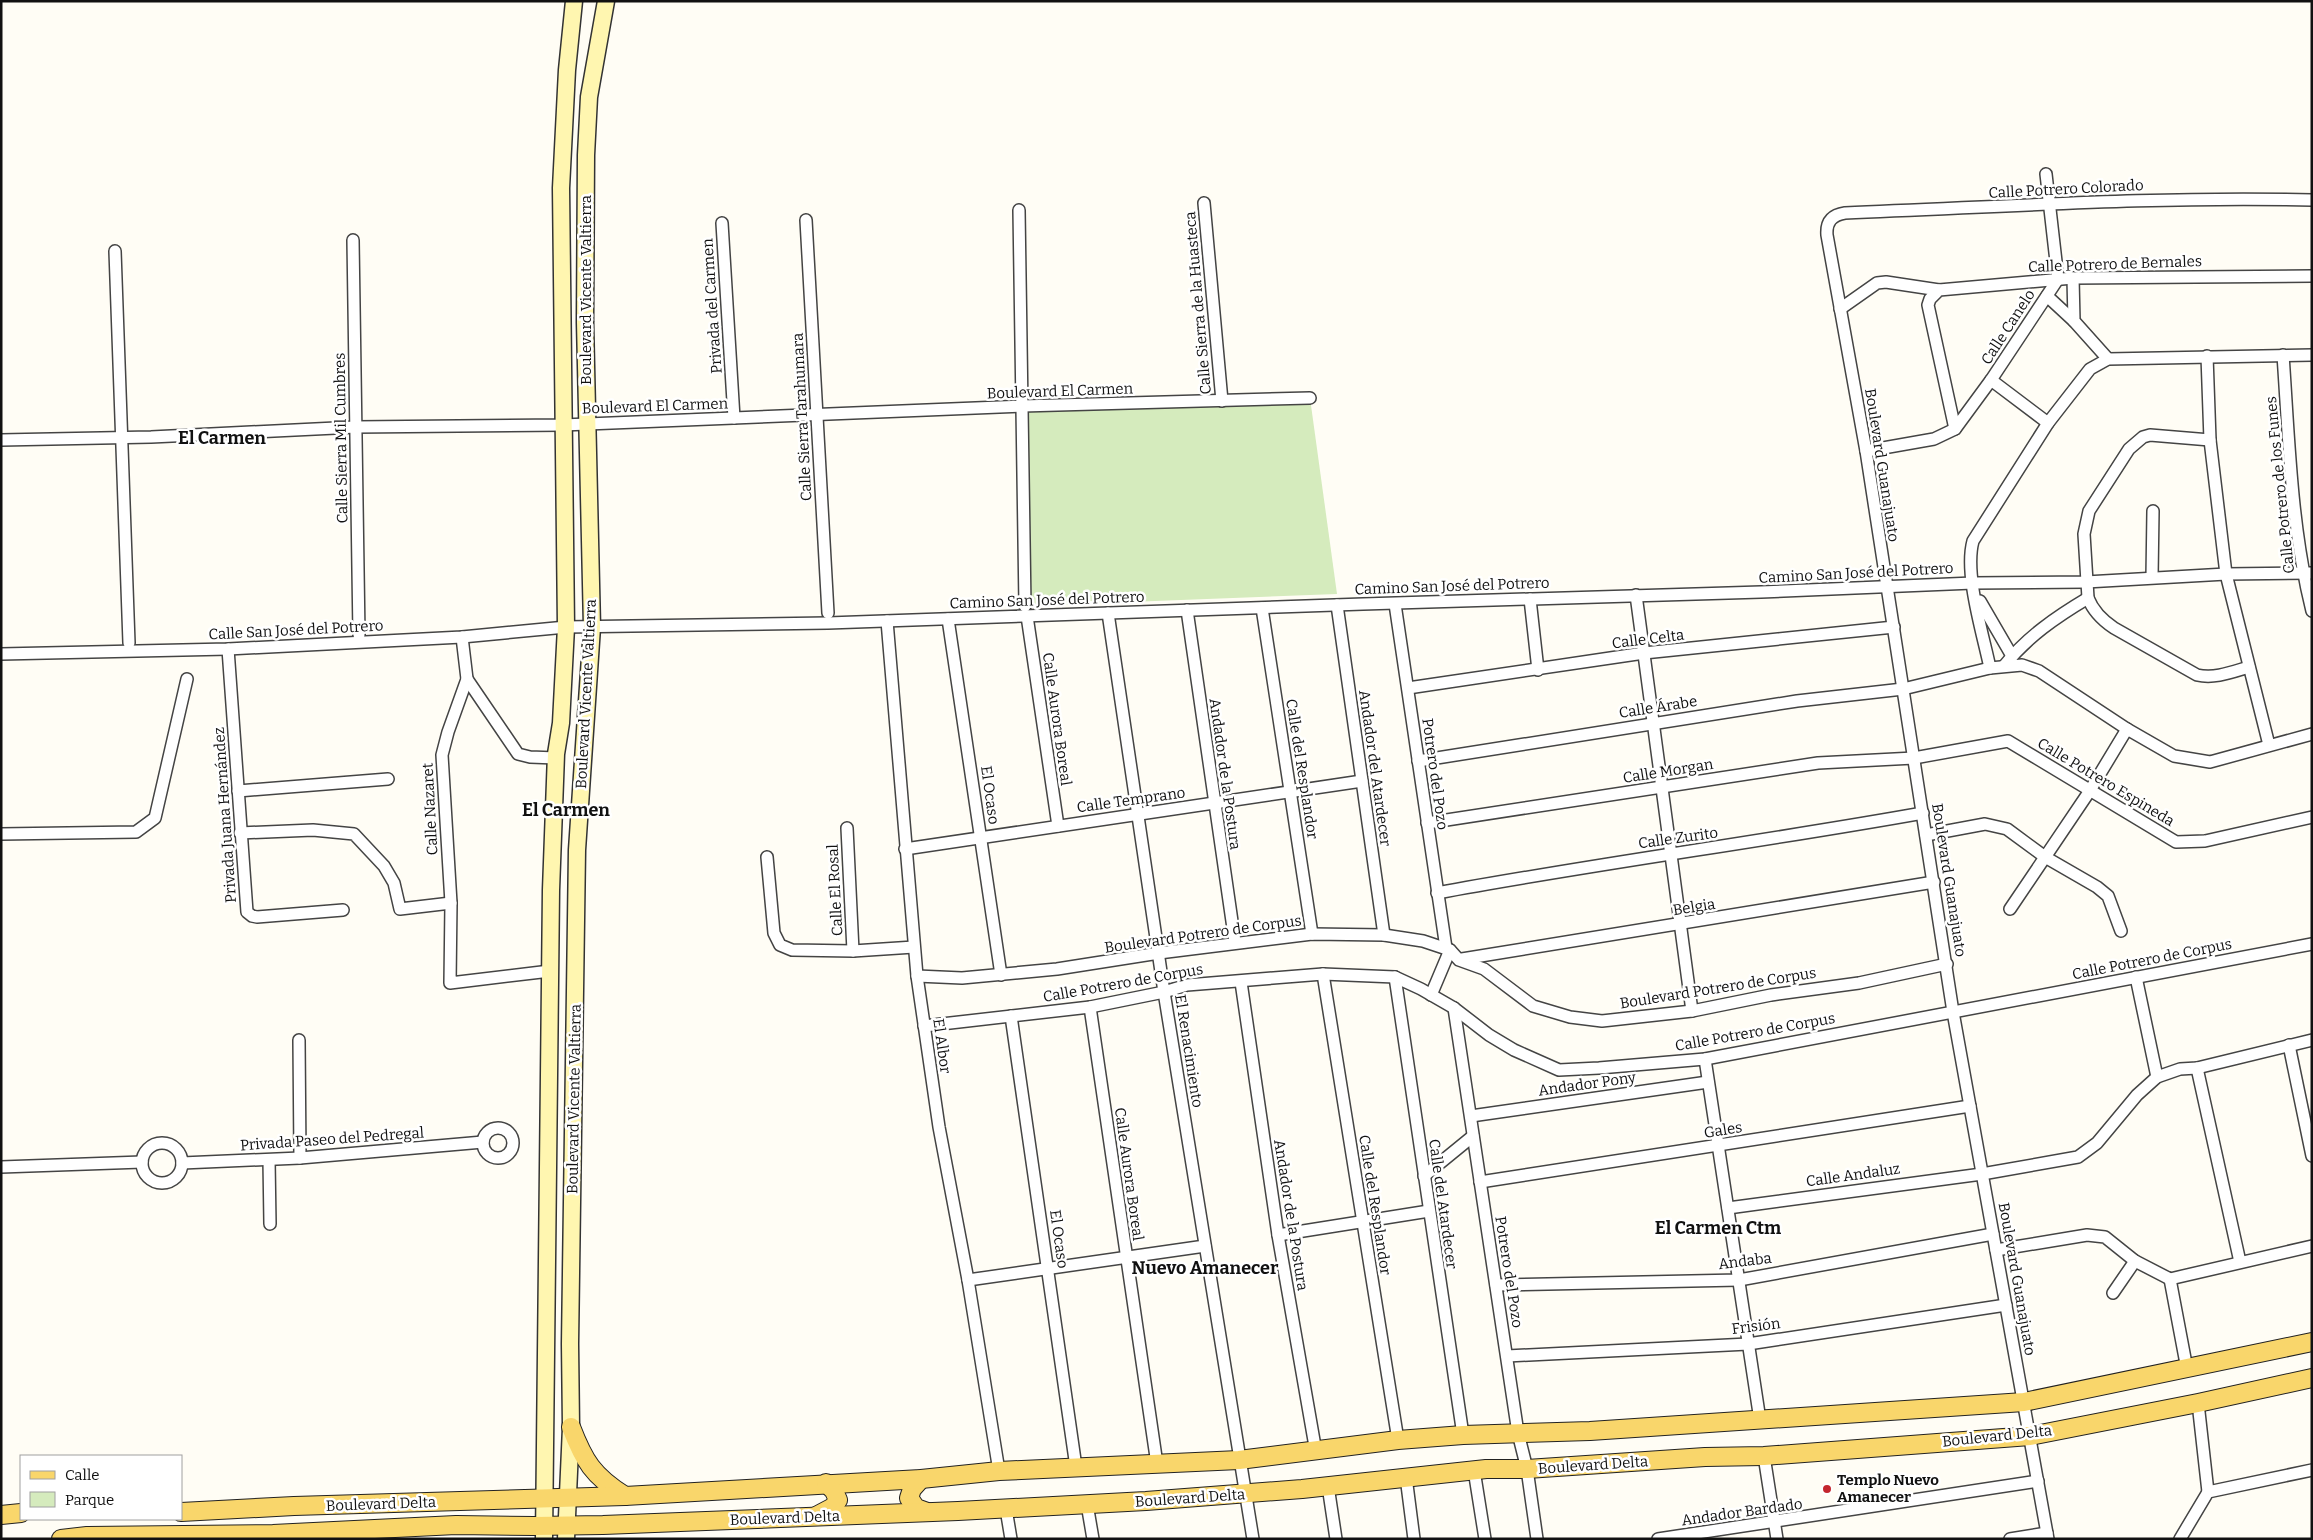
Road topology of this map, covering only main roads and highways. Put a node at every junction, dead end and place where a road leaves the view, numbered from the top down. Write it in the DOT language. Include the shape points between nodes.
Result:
graph roads {
  1 [pos="574,1"];
  2 [pos="606,1"];
  3 [pos="2312,1342"];
  4 [pos="2312,1378"];
  5 [pos="571,1427"];
  6 [pos="921,1479"];
  7 [pos="826,1483"];
  8 [pos="624,1496"];
  9 [pos="545,1498"];
  10 [pos="566,1498"];
  11 [pos="456,1501"];
  12 [pos="294,1506"];
  13 [pos="20,1512"];
  14 [pos="182,1512"];
  15 [pos="927,1512"];
  16 [pos="1,1515"];
  17 [pos="816,1517"];
  18 [pos="456,1525"];
  19 [pos="602,1525"];
  20 [pos="296,1532"];
  21 [pos="544,1532"];
  22 [pos="565,1532"];
  23 [pos="390,1533"];
  24 [pos="273,1536"];
  25 [pos="61,1539"];
  26 [pos="584,1539"];
  1 -- 9 [label="main road, Boulevard Vicente Valtierra" via="566,78 561,188 566,627 556,758 550,971"];
  2 -- 5 [label="main road, Boulevard Vicente Valtierra" via="587,121 587,424 592,628 577,850"];
  3 -- 6 [label="main road, Boulevard Delta" via="2024,1402 1590,1431 1463,1435 1239,1460 999,1471"];
  4 -- 15 [label="main road, Boulevard Delta" via="2030,1436 1764,1456 1474,1470 1245,1494"];
  5 -- 8 [label="main road" via="591,1470"];
  5 -- 10 [label="main road, Boulevard Vicente Valtierra"];
  6 -- 7 [label="main road, Boulevard Delta"];
  6 -- 15 [label="main road" via="909,1498 916,1508"];
  7 -- 8 [label="main road, Boulevard Delta"];
  7 -- 17 [label="main road" via="838,1500"];
  8 -- 10 [label="main road, Boulevard Delta"];
  9 -- 10 [label="main road, Boulevard Delta"];
  9 -- 11 [label="main road, Boulevard Delta"];
  9 -- 21 [label="main road, Boulevard Vicente Valtierra"];
  10 -- 22 [label="main road, Boulevard Vicente Valtierra"];
  11 -- 12 [label="main road, Boulevard Delta"];
  11 -- 18 [label="main road"];
  12 -- 14 [label="main road, Boulevard Delta"];
  12 -- 20 [label="main road"];
  13 -- 16 [label="main road"];
  15 -- 17 [label="main road, Boulevard Delta"];
  17 -- 19 [label="main road, Boulevard Delta"];
  18 -- 21 [label="main road, Boulevard Delta"];
  18 -- 23 [label="main road, Boulevard Delta"];
  19 -- 22 [label="main road, Boulevard Delta"];
  19 -- 26 [label="main road"];
  20 -- 23 [label="main road, Boulevard Delta"];
  20 -- 24 [label="main road, Boulevard Delta"];
  21 -- 22 [label="main road, Boulevard Delta"];
  24 -- 25 [label="main road, Boulevard Delta" via="87,1536"];
}
